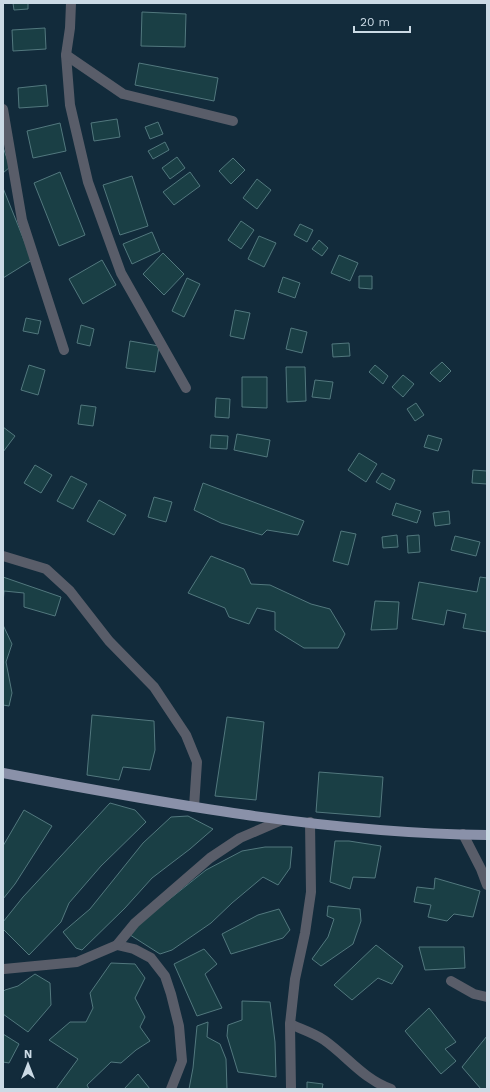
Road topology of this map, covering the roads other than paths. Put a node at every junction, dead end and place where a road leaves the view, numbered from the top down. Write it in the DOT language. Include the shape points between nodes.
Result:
graph roads {
  1 [pos="71,3"];
  2 [pos="66,55"];
  3 [pos="3,109"];
  4 [pos="233,121"];
  5 [pos="64,350"];
  6 [pos="186,388"];
  7 [pos="3,556"];
  8 [pos="3,773"];
  9 [pos="194,807"];
  10 [pos="282,820"];
  11 [pos="310,822"];
  12 [pos="463,834"];
  13 [pos="487,834"];
  14 [pos="487,885"];
  15 [pos="117,945"];
  16 [pos="3,968"];
  17 [pos="451,981"];
  18 [pos="487,997"];
  19 [pos="290,1024"];
  20 [pos="171,1089"];
  21 [pos="291,1089"];
  22 [pos="391,1089"];
  1 -- 2 [label="street"];
  2 -- 4 [label="street" via="123,94"];
  2 -- 6 [label="street" via="70,105 88,182 121,273"];
  3 -- 5 [label="street" via="22,220"];
  7 -- 9 [label="street" via="46,569 70,591 109,641 154,687 186,735 197,762"];
  8 -- 9 [label="main road"];
  9 -- 10 [label="main road"];
  10 -- 11 [label="main road"];
  10 -- 15 [label="street" via="240,838 210,858 135,923"];
  11 -- 12 [label="main road"];
  11 -- 19 [label="street" via="311,892 295,979"];
  12 -- 13 [label="main road"];
  12 -- 14 [label="street"];
  15 -- 16 [label="street" via="77,962"];
  15 -- 20 [label="street" via="134,949 151,958 165,976 172,994 179,1026 182,1061"];
  17 -- 18 [label="street" via="474,994"];
  19 -- 21 [label="street"];
  19 -- 22 [label="street" via="323,1039 367,1077"];
}
